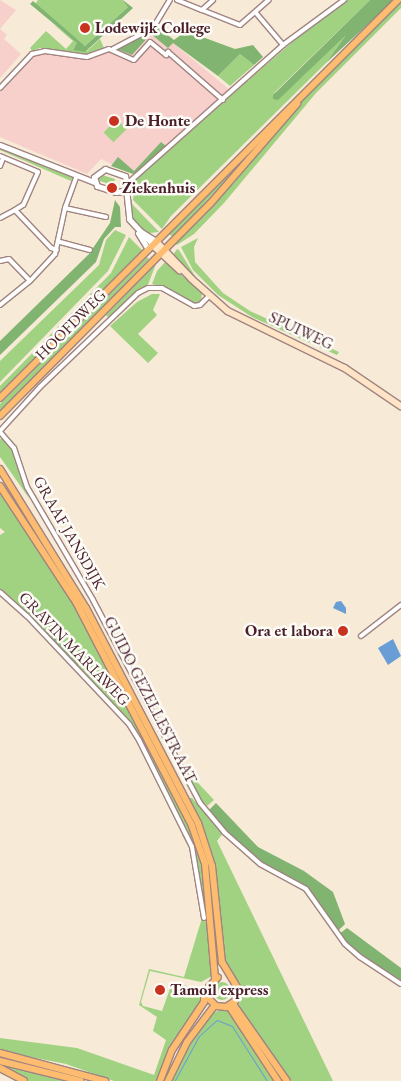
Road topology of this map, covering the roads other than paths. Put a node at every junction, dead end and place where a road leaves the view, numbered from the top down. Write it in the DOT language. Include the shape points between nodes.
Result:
graph roads {
  1 [pos="170,0"];
  2 [pos="176,0"];
  3 [pos="213,0"];
  4 [pos="269,0"];
  5 [pos="344,0"];
  6 [pos="398,0"];
  7 [pos="202,10"];
  8 [pos="256,13"];
  9 [pos="283,45"];
  10 [pos="113,49"];
  11 [pos="315,82"];
  12 [pos="0,88"];
  13 [pos="223,100"];
  14 [pos="0,145"];
  15 [pos="2,157"];
  16 [pos="0,166"];
  17 [pos="140,174"];
  18 [pos="96,175"];
  19 [pos="125,176"];
  20 [pos="78,178"];
  21 [pos="94,182"];
  22 [pos="127,186"];
  23 [pos="121,193"];
  24 [pos="127,205"];
  25 [pos="65,208"];
  26 [pos="15,210"];
  27 [pos="106,217"];
  28 [pos="0,218"];
  29 [pos="137,230"];
  30 [pos="60,242"];
  31 [pos="152,245"];
  32 [pos="57,250"];
  33 [pos="90,250"];
  34 [pos="163,252"];
  35 [pos="0,261"];
  36 [pos="30,281"];
  37 [pos="209,296"];
  38 [pos="0,305"];
  39 [pos="0,398"];
  40 [pos="401,406"];
  41 [pos="0,416"];
  42 [pos="0,431"];
  43 [pos="0,469"];
  44 [pos="0,486"];
  45 [pos="0,592"];
  46 [pos="401,605"];
  47 [pos="361,636"];
  48 [pos="204,918"];
  49 [pos="219,962"];
  50 [pos="221,977"];
  51 [pos="401,984"];
  52 [pos="207,1000"];
  53 [pos="232,1003"];
  54 [pos="216,1006"];
  55 [pos="0,1053"];
  56 [pos="0,1061"];
  57 [pos="0,1068"];
  58 [pos="24,1081"];
  59 [pos="81,1081"];
  60 [pos="106,1081"];
  61 [pos="160,1081"];
  62 [pos="168,1081"];
  63 [pos="278,1081"];
  64 [pos="287,1081"];
  1 -- 10 [label="street" via="153,28"];
  2 -- 7 [label="street"];
  3 -- 7 [label="street"];
  4 -- 8 [label="street"];
  5 -- 9 [label="street"];
  6 -- 11 [label="main road, HOOFDWEG"];
  7 -- 8 [label="street" via="235,25 247,22"];
  8 -- 9 [label="street"];
  9 -- 13 [label="street"];
  10 -- 12 [label="street" via="82,58 45,51 32,54"];
  10 -- 13 [label="street" via="134,60 150,42 166,54 168,52"];
  11 -- 31 [label="main road, HOOFDWEG"];
  11 -- 34 [label="main road, HOOFDWEG" via="210,204"];
  13 -- 17 [label="street"];
  14 -- 20 [label="street"];
  15 -- 16 [label="street"];
  15 -- 26 [label="street" via="38,172 23,205"];
  17 -- 19 [label="street"];
  17 -- 22 [label="street"];
  18 -- 19 [label="street" via="108,169"];
  18 -- 20 [label="street"];
  18 -- 21 [label="street"];
  19 -- 22 [label="street"];
  20 -- 21 [label="street"];
  20 -- 25 [label="street"];
  21 -- 23 [label="street" via="101,189"];
  22 -- 23 [label="street"];
  22 -- 24 [label="street"];
  23 -- 24 [label="street"];
  24 -- 29 [label="street" via="129,219"];
  25 -- 27 [label="street"];
  25 -- 30 [label="street"];
  26 -- 28 [label="street"];
  26 -- 32 [label="street" via="51,248"];
  29 -- 31 [label="street"];
  29 -- 31 [label="street"];
  30 -- 32 [label="street"];
  30 -- 33 [label="street"];
  31 -- 34 [label="main road"];
  31 -- 39 [label="main road, HOOFDWEG"];
  32 -- 36 [label="street"];
  34 -- 37 [label="main road, SPUIWEG"];
  34 -- 41 [label="main road, HOOFDWEG"];
  35 -- 36 [label="street" via="9,259"];
  36 -- 38 [label="street"];
  37 -- 40 [label="main road, SPUIWEG" via="249,322 345,368"];
  37 -- 42 [label="street" via="194,306 162,288 148,288 138,293 40,387"];
  42 -- 51 [label="street, GRAAF JANSDIJK" via="14,448 27,487 88,592 200,803 224,832 260,864 306,889 345,944"];
  43 -- 49 [label="main road, GUIDO GEZELLESTRAAT" via="86,608 198,823 212,866"];
  44 -- 49 [label="main road, GUIDO GEZELLESTRAAT" via="85,618 192,826 205,864"];
  45 -- 48 [label="street, GRAVIN MARIAWEG" via="27,616 128,724 139,740 192,847"];
  46 -- 47 [label="street"];
  49 -- 50 [label="main road, GUIDO GEZELLESTRAAT"];
  49 -- 50 [label="main road, GUIDO GEZELLESTRAAT"];
  50 -- 52 [label="main road" via="206,991"];
  50 -- 53 [label="main road" via="238,986"];
  52 -- 54 [label="main road"];
  52 -- 61 [label="main road" via="172,1050"];
  53 -- 54 [label="main road"];
  53 -- 63 [label="main road"];
  53 -- 64 [label="main road"];
  54 -- 62 [label="main road" via="187,1042"];
  55 -- 60 [label="main road"];
  56 -- 59 [label="main road"];
  57 -- 58 [label="main road"];
}
